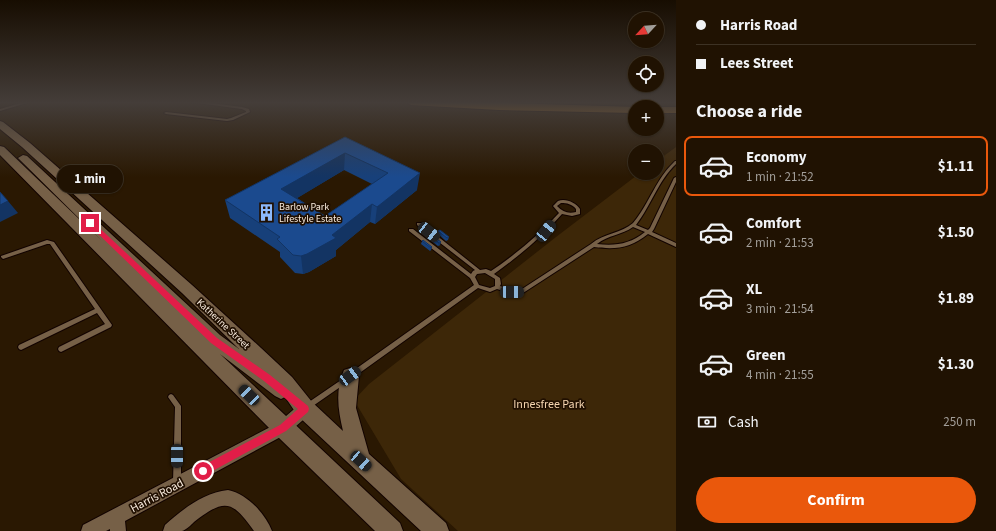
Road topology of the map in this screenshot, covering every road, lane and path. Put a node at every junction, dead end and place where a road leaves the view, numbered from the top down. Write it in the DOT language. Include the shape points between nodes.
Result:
graph roads {
  1 [pos="3,127"];
  2 [pos="0,136"];
  3 [pos="0,149"];
  4 [pos="676,162"];
  5 [pos="676,178"];
  6 [pos="561,213"];
  7 [pos="419,224"];
  8 [pos="633,225"];
  9 [pos="410,230"];
  10 [pos="648,232"];
  11 [pos="676,244"];
  12 [pos="594,245"];
  13 [pos="3,257"];
  14 [pos="478,270"];
  15 [pos="492,273"];
  16 [pos="472,277"];
  17 [pos="476,286"];
  18 [pos="497,287"];
  19 [pos="98,310"];
  20 [pos="20,347"];
  21 [pos="61,349"];
  22 [pos="350,376"];
  23 [pos="171,397"];
  24 [pos="304,409"];
  25 [pos="283,428"];
  26 [pos="361,461"];
  27 [pos="177,485"];
  28 [pos="117,524"];
  29 [pos="90,531"];
  30 [pos="171,531"];
  31 [pos="264,531"];
  32 [pos="392,531"];
  33 [pos="438,531"];
  1 -- 24 [label="main road, Katherine Street" via="136,243 255,353 286,383"];
  2 -- 24 [label="main road" via="214,340 267,378"];
  3 -- 25 [label="main road"];
  4 -- 8 [label="lane" via="667,171"];
  5 -- 10 [label="lane" via="655,224"];
  6 -- 6 [label="lane" via="555,206 563,201 574,205 579,211 573,215"];
  6 -- 15 [label="lane" via="528,247"];
  7 -- 14 [label="lane"];
  8 -- 10 [label="lane"];
  8 -- 12 [label="lane" via="624,231 599,239"];
  9 -- 16 [label="lane"];
  10 -- 11 [label="lane"];
  10 -- 12 [label="lane" via="625,245"];
  12 -- 18 [label="lane" via="520,293"];
  13 -- 19 [label="lane" via="47,242 52,243"];
  14 -- 15 [label="lane"];
  14 -- 16 [label="lane"];
  15 -- 18 [label="lane" via="498,281"];
  16 -- 17 [label="lane"];
  17 -- 18 [label="lane" via="490,290"];
  17 -- 22 [label="lane"];
  19 -- 20 [label="lane"];
  19 -- 21 [label="lane" via="109,326"];
  22 -- 24 [label="lane"];
  22 -- 26 [label="main road" via="347,408"];
  23 -- 27 [label="lane" via="178,406"];
  24 -- 25 [label="street, Harris Road"];
  24 -- 26 [label="main road, Katherine Street"];
  25 -- 27 [label="street, Harris Road"];
  25 -- 32 [label="main road"];
  26 -- 33 [label="main road, Katherine Street"];
  27 -- 28 [label="street, Harris Road"];
  28 -- 29 [label="street, Harris Road"];
  30 -- 31 [label="street" via="197,510 228,497 243,506"];
}
